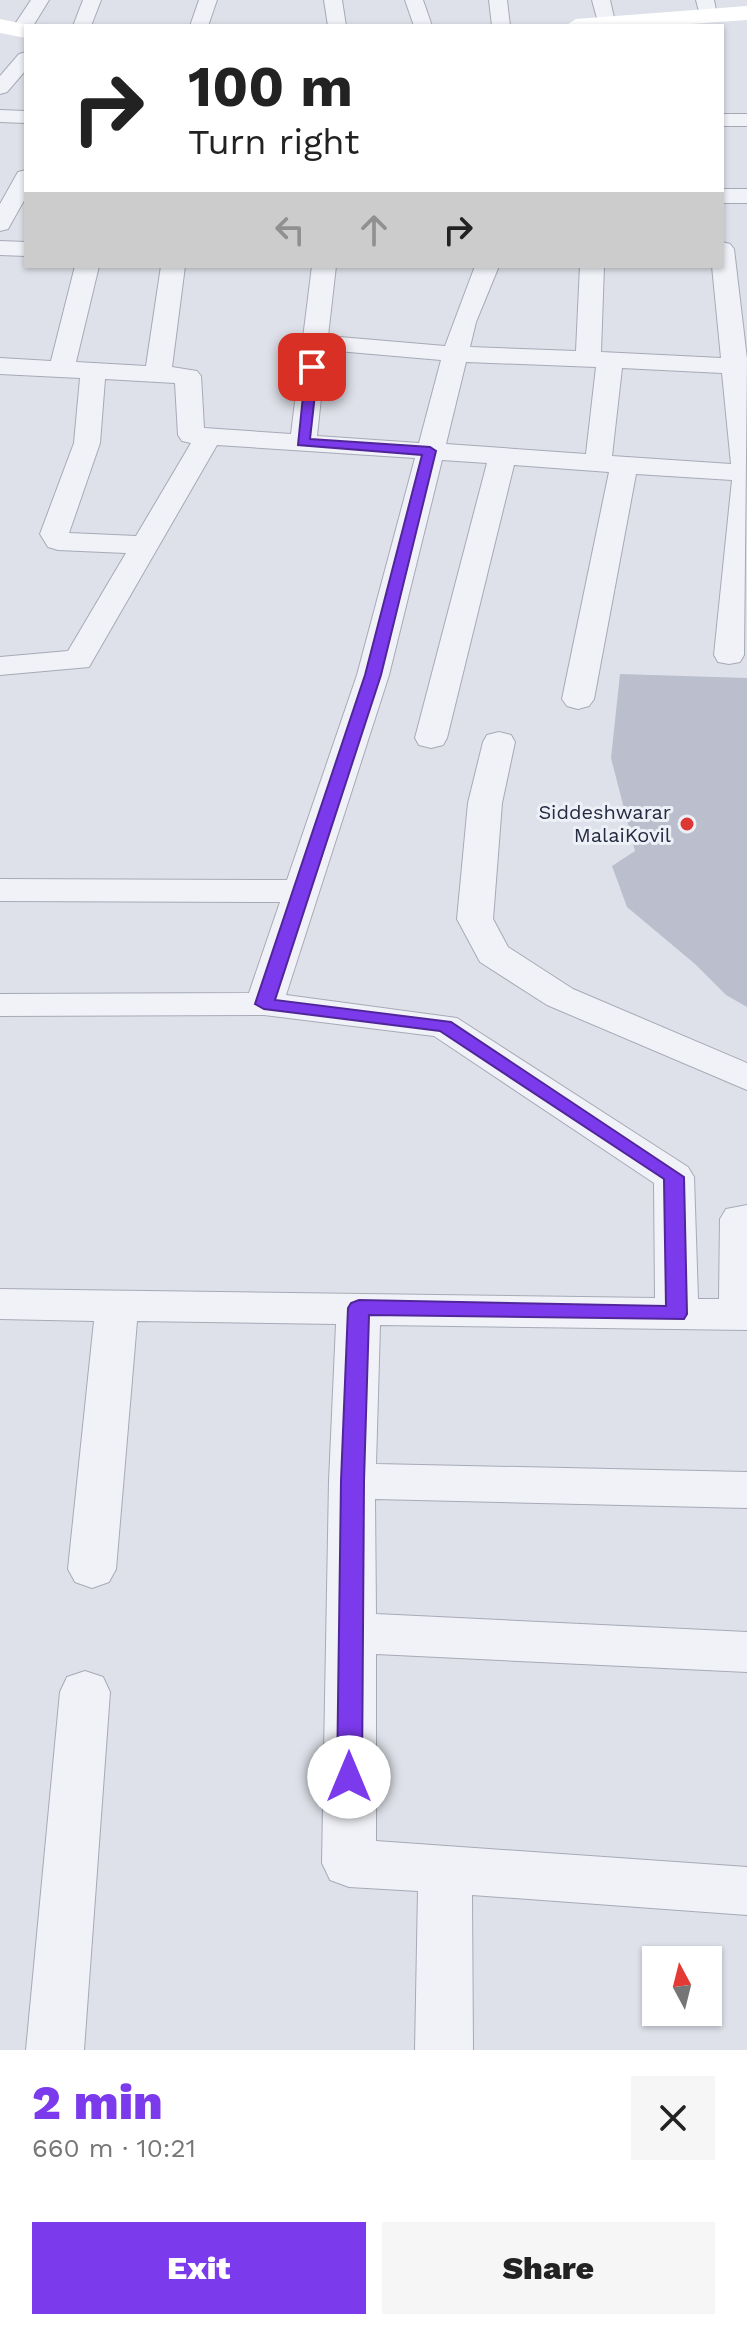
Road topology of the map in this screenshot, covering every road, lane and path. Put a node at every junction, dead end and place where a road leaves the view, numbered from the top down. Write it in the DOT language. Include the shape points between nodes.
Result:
graph roads {
  1 [pos="40,0"];
  2 [pos="92,0"];
  3 [pos="208,0"];
  4 [pos="333,0"];
  5 [pos="414,0"];
  6 [pos="498,0"];
  7 [pos="601,0"];
  8 [pos="706,8"];
  9 [pos="747,13"];
  10 [pos="677,21"];
  11 [pos="606,22"];
  12 [pos="83,24"];
  13 [pos="200,24"];
  14 [pos="337,24"];
  15 [pos="422,24"];
  16 [pos="501,24"];
  17 [pos="591,24"];
  18 [pos="16,29"];
  19 [pos="24,60"];
  20 [pos="0,88"];
  21 [pos="0,116"];
  22 [pos="24,117"];
  23 [pos="724,120"];
  24 [pos="747,120"];
  25 [pos="24,181"];
  26 [pos="724,196"];
  27 [pos="747,196"];
  28 [pos="0,224"];
  29 [pos="0,248"];
  30 [pos="24,249"];
  31 [pos="724,262"];
  32 [pos="87,268"];
  33 [pos="173,268"];
  34 [pos="324,268"];
  35 [pos="486,268"];
  36 [pos="592,268"];
  37 [pos="315,342"];
  38 [pos="455,354"];
  39 [pos="599,360"];
  40 [pos="0,366"];
  41 [pos="740,366"];
  42 [pos="62,369"];
  43 [pos="93,371"];
  44 [pos="158,374"];
  45 [pos="209,436"];
  46 [pos="303,442"];
  47 [pos="430,451"];
  48 [pos="503,456"];
  49 [pos="611,464"];
  50 [pos="747,473"];
  51 [pos="145,545"];
  52 [pos="729,655"];
  53 [pos="0,666"];
  54 [pos="578,699"];
  55 [pos="431,738"];
  56 [pos="499,742"];
  57 [pos="0,890"];
  58 [pos="302,891"];
  59 [pos="264,1004"];
  60 [pos="0,1005"];
  61 [pos="747,1078"];
  62 [pos="747,1219"];
  63 [pos="0,1304"];
  64 [pos="117,1305"];
  65 [pos="359,1308"];
  66 [pos="677,1314"];
  67 [pos="744,1315"];
  68 [pos="352,1481"];
  69 [pos="747,1490"];
  70 [pos="92,1569"];
  71 [pos="350,1633"];
  72 [pos="747,1652"];
  73 [pos="85,1692"];
  74 [pos="445,1870"];
  75 [pos="747,1891"];
  76 [pos="55,2050"];
  77 [pos="444,2050"];
  1 -- 18 [label="street"];
  2 -- 12 [label="street"];
  3 -- 13 [label="street"];
  4 -- 14 [label="street"];
  5 -- 15 [label="street"];
  6 -- 16 [label="street"];
  7 -- 11 [label="street"];
  8 -- 9 [label="street"];
  8 -- 10 [label="street"];
  10 -- 11 [label="street"];
  11 -- 17 [label="street"];
  19 -- 20 [label="street"];
  21 -- 22 [label="street"];
  23 -- 24 [label="street"];
  25 -- 28 [label="street"];
  26 -- 27 [label="street"];
  29 -- 30 [label="street"];
  31 -- 41 [label="street"];
  32 -- 42 [label="street"];
  33 -- 44 [label="street"];
  34 -- 37 [label="street"];
  35 -- 38 [label="street"];
  36 -- 39 [label="street"];
  37 -- 38 [label="street"];
  37 -- 46 [label="street"];
  38 -- 39 [label="street"];
  38 -- 47 [label="street"];
  39 -- 41 [label="street"];
  39 -- 49 [label="street"];
  40 -- 42 [label="street"];
  41 -- 50 [label="street"];
  42 -- 43 [label="street"];
  43 -- 44 [label="street"];
  43 -- 51 [label="street" via="87,443 54,534 58,541"];
  44 -- 45 [label="street" via="188,376 191,435"];
  45 -- 46 [label="street"];
  45 -- 51 [label="street"];
  46 -- 47 [label="street"];
  47 -- 48 [label="street"];
  47 -- 58 [label="street" via="373,675"];
  48 -- 49 [label="street"];
  48 -- 55 [label="street"];
  49 -- 50 [label="street"];
  49 -- 54 [label="street"];
  50 -- 52 [label="street"];
  51 -- 53 [label="street" via="78,660"];
  56 -- 61 [label="street" via="485,803 475,919 493,954 560,997"];
  57 -- 58 [label="street"];
  58 -- 59 [label="street"];
  59 -- 60 [label="street"];
  59 -- 66 [label="street" via="444,1026 674,1177"];
  62 -- 67 [label="street" via="741,1219"];
  63 -- 64 [label="street"];
  64 -- 65 [label="street"];
  64 -- 70 [label="street"];
  65 -- 66 [label="street"];
  65 -- 68 [label="street"];
  66 -- 67 [label="street"];
  68 -- 69 [label="street"];
  68 -- 71 [label="street"];
  71 -- 72 [label="street"];
  71 -- 74 [label="street" via="349,1863"];
  73 -- 76 [label="street"];
  74 -- 75 [label="street"];
  74 -- 77 [label="street"];
}
